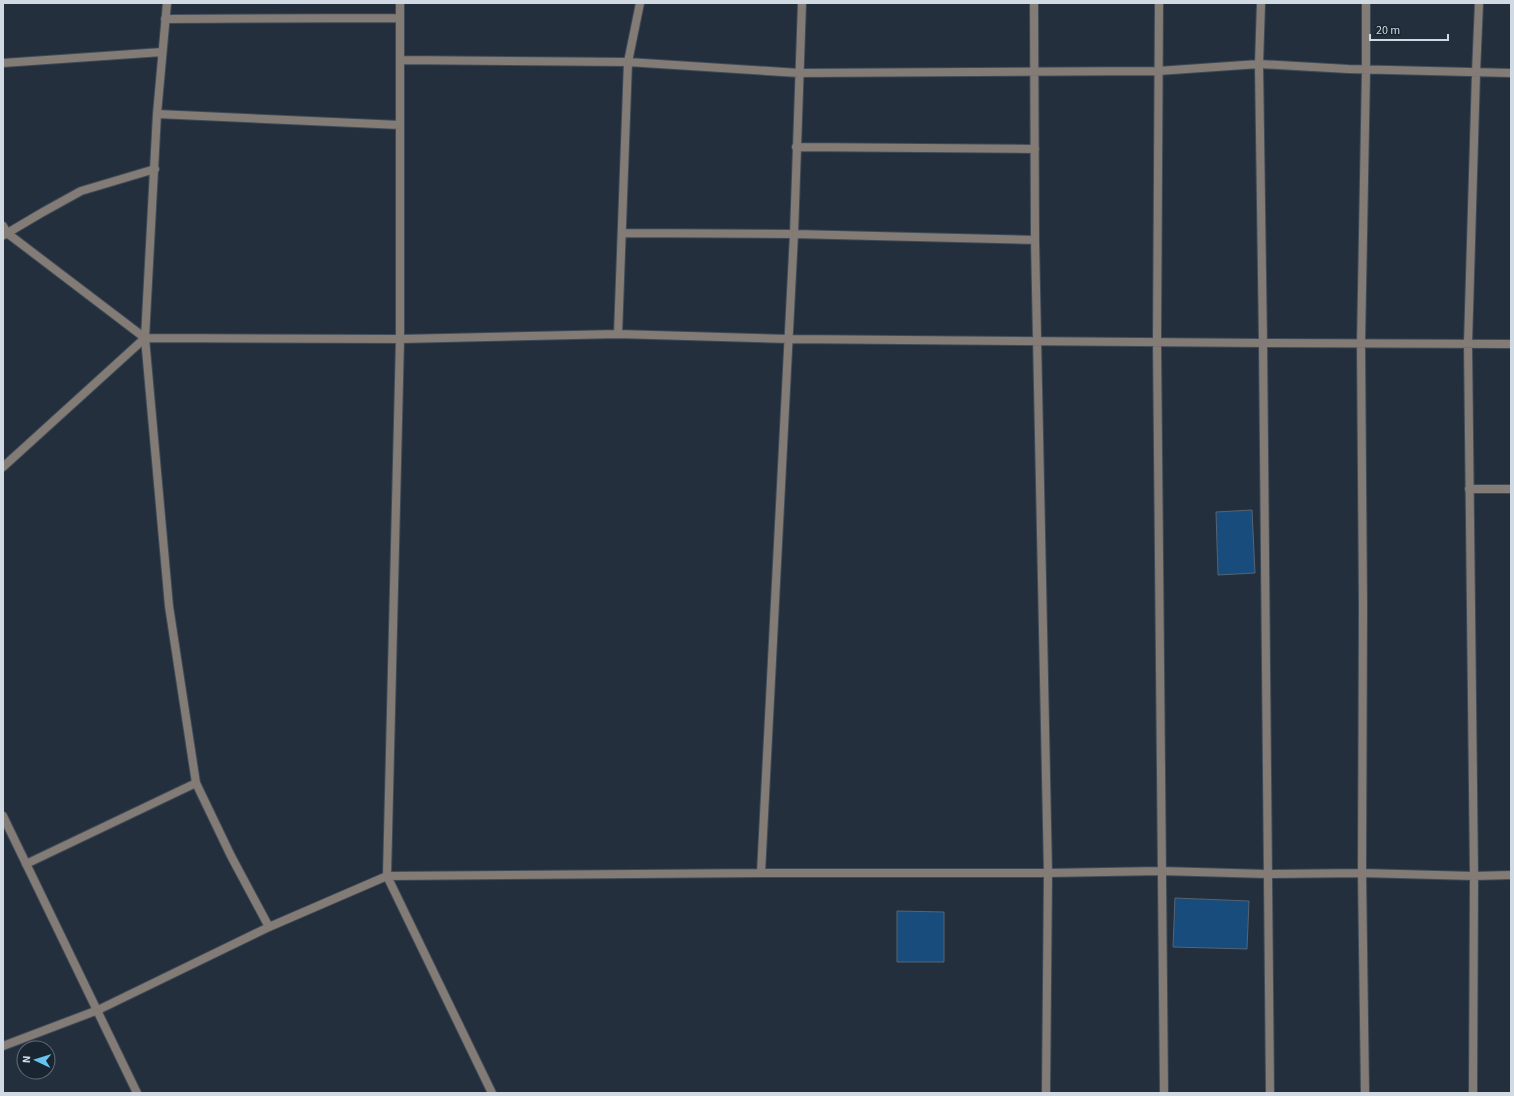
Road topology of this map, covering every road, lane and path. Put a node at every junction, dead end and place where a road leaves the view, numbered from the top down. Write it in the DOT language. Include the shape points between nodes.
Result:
graph roads {
  1 [pos="167,3"];
  2 [pos="400,3"];
  3 [pos="640,3"];
  4 [pos="802,3"];
  5 [pos="1034,3"];
  6 [pos="1159,3"];
  7 [pos="1261,3"];
  8 [pos="1366,3"];
  9 [pos="1479,3"];
  10 [pos="400,18"];
  11 [pos="165,19"];
  12 [pos="162,52"];
  13 [pos="400,60"];
  14 [pos="628,62"];
  15 [pos="3,63"];
  16 [pos="1259,64"];
  17 [pos="1366,70"];
  18 [pos="1158,71"];
  19 [pos="1034,72"];
  20 [pos="799,73"];
  21 [pos="1476,73"];
  22 [pos="1511,74"];
  23 [pos="157,114"];
  24 [pos="400,125"];
  25 [pos="796,147"];
  26 [pos="1035,149"];
  27 [pos="155,169"];
  28 [pos="4,231"];
  29 [pos="622,233"];
  30 [pos="794,234"];
  31 [pos="1035,240"];
  32 [pos="618,334"];
  33 [pos="146,338"];
  34 [pos="400,338"];
  35 [pos="789,339"];
  36 [pos="1036,340"];
  37 [pos="1157,342"];
  38 [pos="1263,344"];
  39 [pos="1361,344"];
  40 [pos="1468,344"];
  41 [pos="1511,344"];
  42 [pos="3,468"];
  43 [pos="1511,488"];
  44 [pos="1469,489"];
  45 [pos="196,783"];
  46 [pos="3,816"];
  47 [pos="26,864"];
  48 [pos="1161,871"];
  49 [pos="761,872"];
  50 [pos="1048,873"];
  51 [pos="1362,873"];
  52 [pos="1268,874"];
  53 [pos="1511,875"];
  54 [pos="387,876"];
  55 [pos="1474,876"];
  56 [pos="269,927"];
  57 [pos="98,1010"];
  58 [pos="3,1046"];
  59 [pos="137,1093"];
  60 [pos="492,1093"];
  61 [pos="1046,1093"];
  62 [pos="1164,1093"];
  63 [pos="1270,1093"];
  64 [pos="1365,1093"];
  65 [pos="1473,1093"];
  1 -- 11 [label="street"];
  2 -- 10 [label="street"];
  3 -- 14 [label="street"];
  4 -- 20 [label="street"];
  5 -- 19 [label="street"];
  6 -- 18 [label="street"];
  7 -- 16 [label="street"];
  8 -- 17 [label="street"];
  9 -- 21 [label="street"];
  10 -- 11 [label="street"];
  10 -- 13 [label="street"];
  11 -- 12 [label="street"];
  12 -- 15 [label="street"];
  12 -- 23 [label="street"];
  13 -- 14 [label="street"];
  13 -- 24 [label="street"];
  14 -- 20 [label="street"];
  14 -- 29 [label="street"];
  16 -- 17 [label="street"];
  16 -- 18 [label="street"];
  16 -- 38 [label="street"];
  17 -- 21 [label="street"];
  17 -- 39 [label="street"];
  18 -- 19 [label="street"];
  18 -- 37 [label="street"];
  19 -- 20 [label="street"];
  19 -- 26 [label="street"];
  20 -- 25 [label="street"];
  21 -- 22 [label="street"];
  21 -- 40 [label="street"];
  23 -- 24 [label="street"];
  23 -- 27 [label="street"];
  24 -- 34 [label="street"];
  25 -- 26 [label="street"];
  25 -- 30 [label="street"];
  26 -- 31 [label="street"];
  27 -- 28 [label="street" via="82,191"];
  27 -- 33 [label="street"];
  28 -- 33 [label="street"];
  29 -- 30 [label="street"];
  29 -- 32 [label="street"];
  30 -- 31 [label="street"];
  30 -- 35 [label="street"];
  31 -- 36 [label="street"];
  32 -- 34 [label="street"];
  32 -- 35 [label="street"];
  33 -- 34 [label="street"];
  33 -- 42 [label="street"];
  33 -- 45 [label="street" via="169,606"];
  34 -- 54 [label="street"];
  35 -- 36 [label="street"];
  35 -- 49 [label="street"];
  36 -- 37 [label="street"];
  36 -- 50 [label="street"];
  37 -- 38 [label="street"];
  37 -- 48 [label="street"];
  38 -- 39 [label="street"];
  38 -- 52 [label="street"];
  39 -- 40 [label="street"];
  39 -- 51 [label="street"];
  40 -- 41 [label="street"];
  40 -- 44 [label="street"];
  43 -- 44 [label="street"];
  44 -- 55 [label="street"];
  45 -- 47 [label="street"];
  45 -- 56 [label="street"];
  46 -- 47 [label="street"];
  47 -- 57 [label="street"];
  48 -- 50 [label="street"];
  48 -- 52 [label="street"];
  48 -- 62 [label="street"];
  49 -- 50 [label="street"];
  49 -- 54 [label="street"];
  50 -- 61 [label="street"];
  51 -- 52 [label="street"];
  51 -- 55 [label="street"];
  51 -- 64 [label="street"];
  52 -- 63 [label="street"];
  53 -- 55 [label="street"];
  54 -- 56 [label="street"];
  54 -- 60 [label="street"];
  55 -- 65 [label="street"];
  56 -- 57 [label="street"];
  57 -- 58 [label="street"];
  57 -- 59 [label="street"];
}
